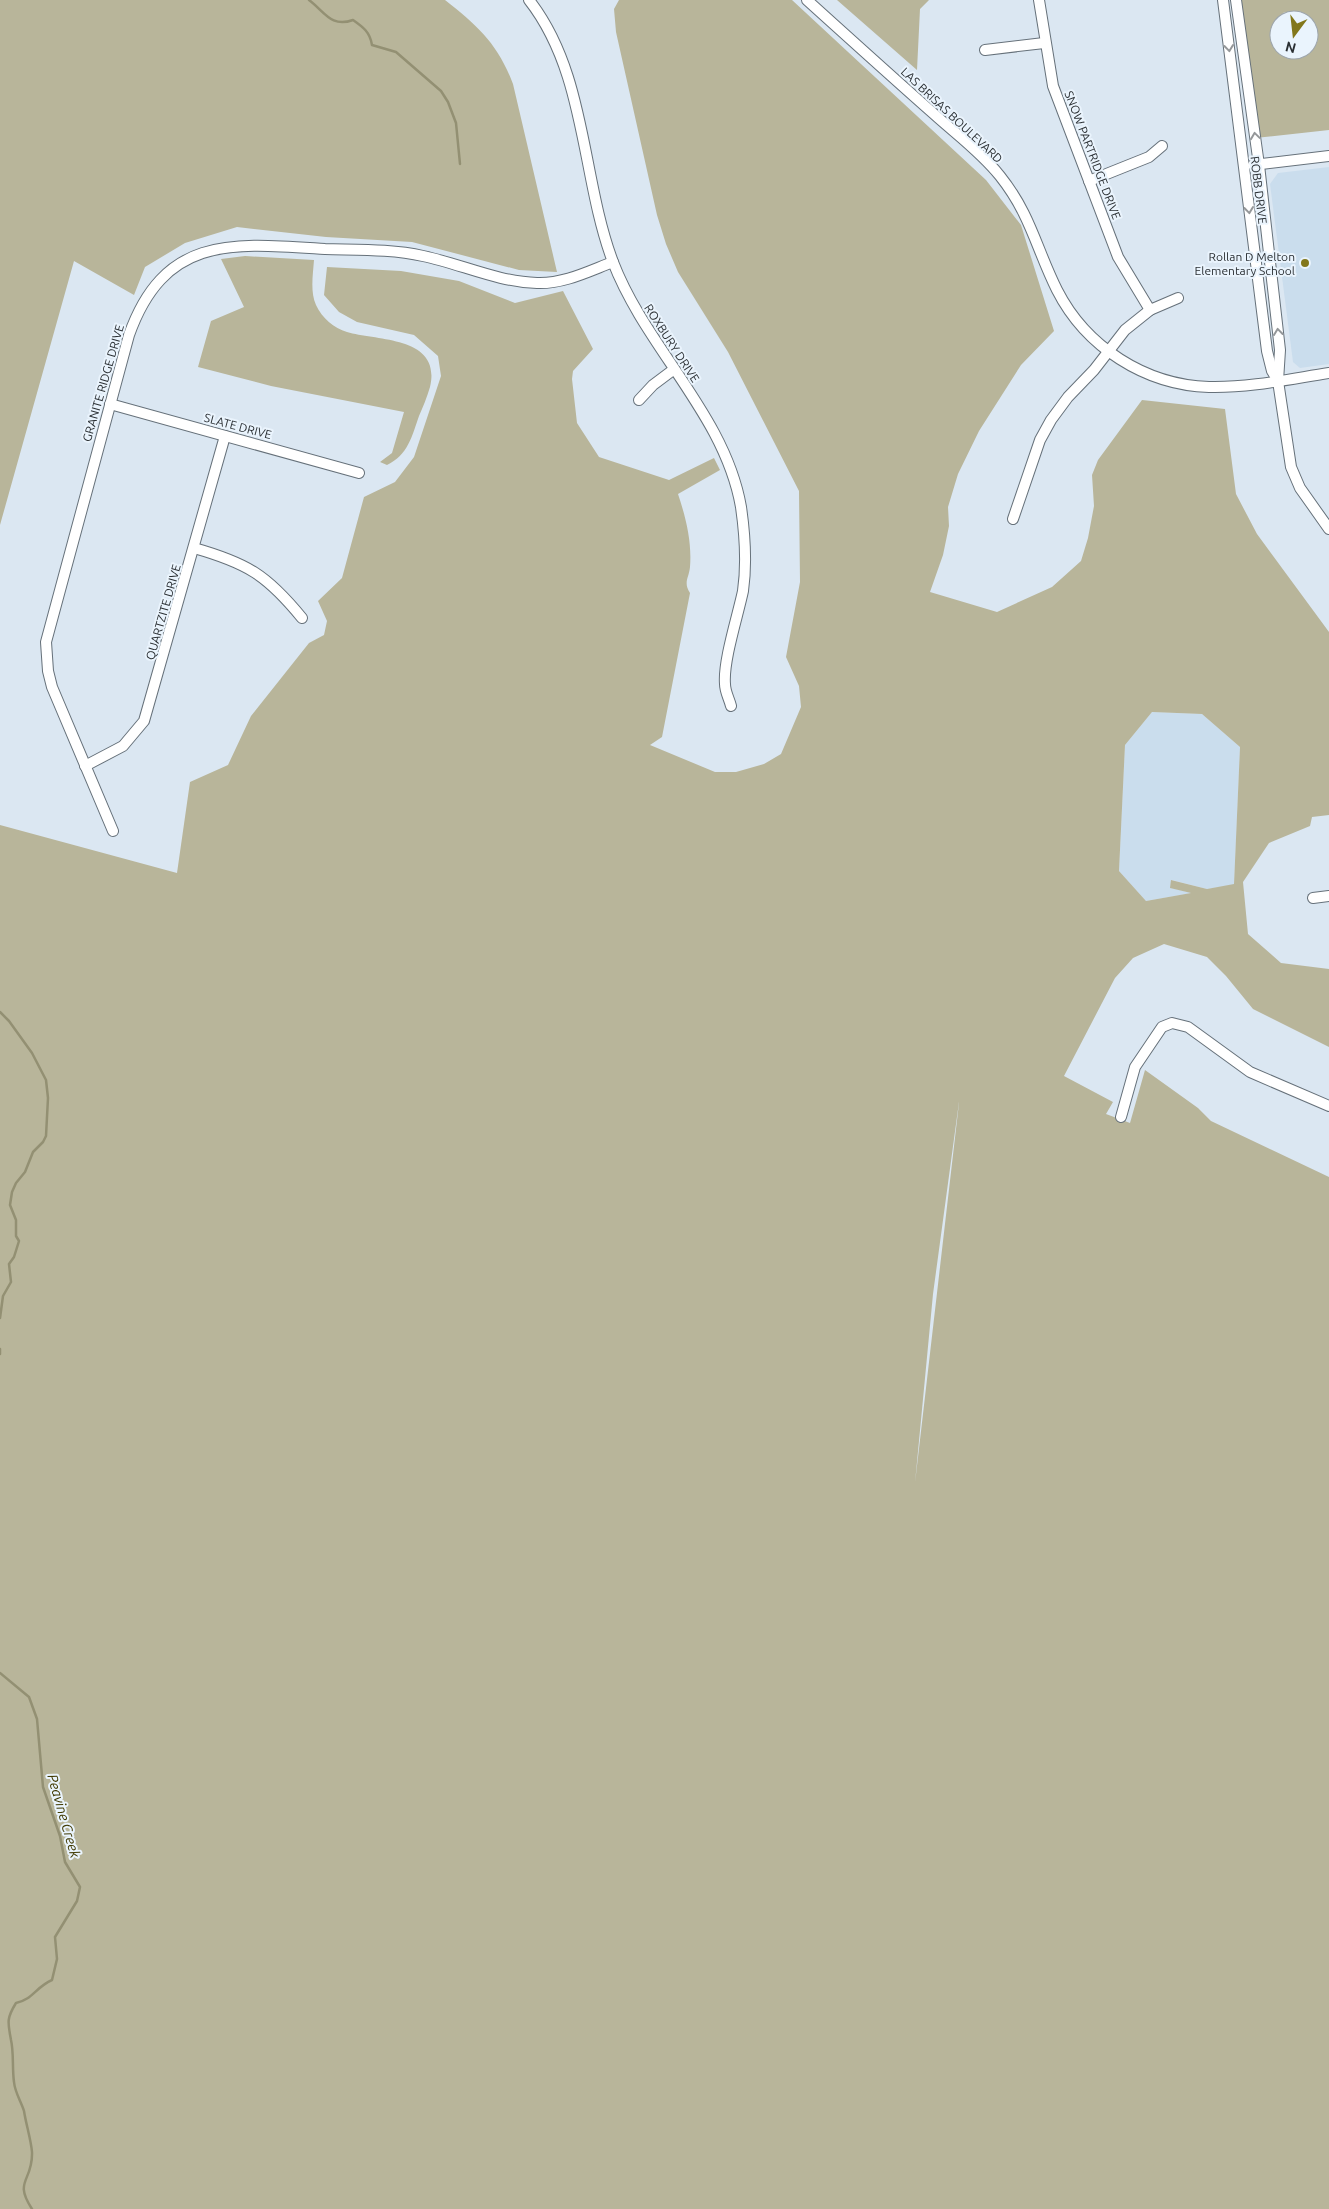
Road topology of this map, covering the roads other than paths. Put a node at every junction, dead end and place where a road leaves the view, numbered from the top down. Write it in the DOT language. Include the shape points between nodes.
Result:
graph roads {
  1 [pos="529,0"];
  2 [pos="807,0"];
  3 [pos="1039,0"];
  4 [pos="1223,0"];
  5 [pos="1236,0"];
  6 [pos="1044,43"];
  7 [pos="986,50"];
  8 [pos="1162,146"];
  9 [pos="1329,156"];
  10 [pos="1259,164"];
  11 [pos="1244,166"];
  12 [pos="1089,181"];
  13 [pos="613,262"];
  14 [pos="1178,298"];
  15 [pos="1150,310"];
  16 [pos="1109,352"];
  17 [pos="673,370"];
  18 [pos="1329,373"];
  19 [pos="1278,381"];
  20 [pos="638,400"];
  21 [pos="110,404"];
  22 [pos="225,436"];
  23 [pos="359,473"];
  24 [pos="1013,519"];
  25 [pos="1329,529"];
  26 [pos="194,548"];
  27 [pos="302,618"];
  28 [pos="731,706"];
  29 [pos="85,766"];
  30 [pos="113,831"];
  31 [pos="1329,896"];
  32 [pos="1313,898"];
  33 [pos="1329,1106"];
  34 [pos="1121,1117"];
  1 -- 13 [label="street, ROXBURY DRIVE" via="548,28 566,71 598,213"];
  2 -- 16 [label="street, LAS BRISAS BOULEVARD" via="998,173 1023,209 1067,307 1088,334"];
  3 -- 6 [label="street, SNOW PARTRIDGE DRIVE"];
  4 -- 11 [label="street, ROBB DRIVE, one-way"];
  10 -- 5 [label="street, ROBB DRIVE, one-way"];
  6 -- 7 [label="street"];
  6 -- 12 [label="street, SNOW PARTRIDGE DRIVE" via="1053,86"];
  8 -- 12 [label="street" via="1149,157"];
  9 -- 10 [label="street"];
  10 -- 11 [label="street"];
  19 -- 10 [label="street, ROBB DRIVE, one-way" via="1280,350"];
  11 -- 19 [label="street, ROBB DRIVE, one-way" via="1267,351"];
  12 -- 15 [label="street, SNOW PARTRIDGE DRIVE" via="1118,256"];
  13 -- 17 [label="street, ROXBURY DRIVE" via="635,309"];
  13 -- 21 [label="street, GRANITE RIDGE DRIVE" via="566,280 539,283 505,279 406,253 249,245 210,250 173,268 142,303 128,335"];
  14 -- 15 [label="street"];
  15 -- 16 [label="street" via="1125,330"];
  16 -- 19 [label="street, LAS BRISAS BOULEVARD" via="1148,375 1189,385 1227,387"];
  16 -- 24 [label="street" via="1072,393 1045,430"];
  17 -- 20 [label="street"];
  17 -- 28 [label="street, ROXBURY DRIVE" via="694,399 720,447 740,504 745,544 744,578 724,681"];
  18 -- 19 [label="street, LAS BRISAS BOULEVARD"];
  19 -- 25 [label="street, ROBB DRIVE" via="1291,467 1300,488"];
  21 -- 22 [label="street, SLATE DRIVE"];
  21 -- 29 [label="street, GRANITE RIDGE DRIVE" via="46,642 52,687"];
  22 -- 23 [label="street, SLATE DRIVE"];
  22 -- 26 [label="street, QUARTZITE DRIVE"];
  26 -- 27 [label="street" via="253,570 273,585"];
  26 -- 29 [label="street, QUARTZITE DRIVE" via="144,721 123,746"];
  29 -- 30 [label="street, GRANITE RIDGE DRIVE"];
  31 -- 32 [label="street"];
  33 -- 34 [label="street" via="1259,1077 1188,1027 1172,1023 1162,1026 1138,1061 1129,1081"];
}
